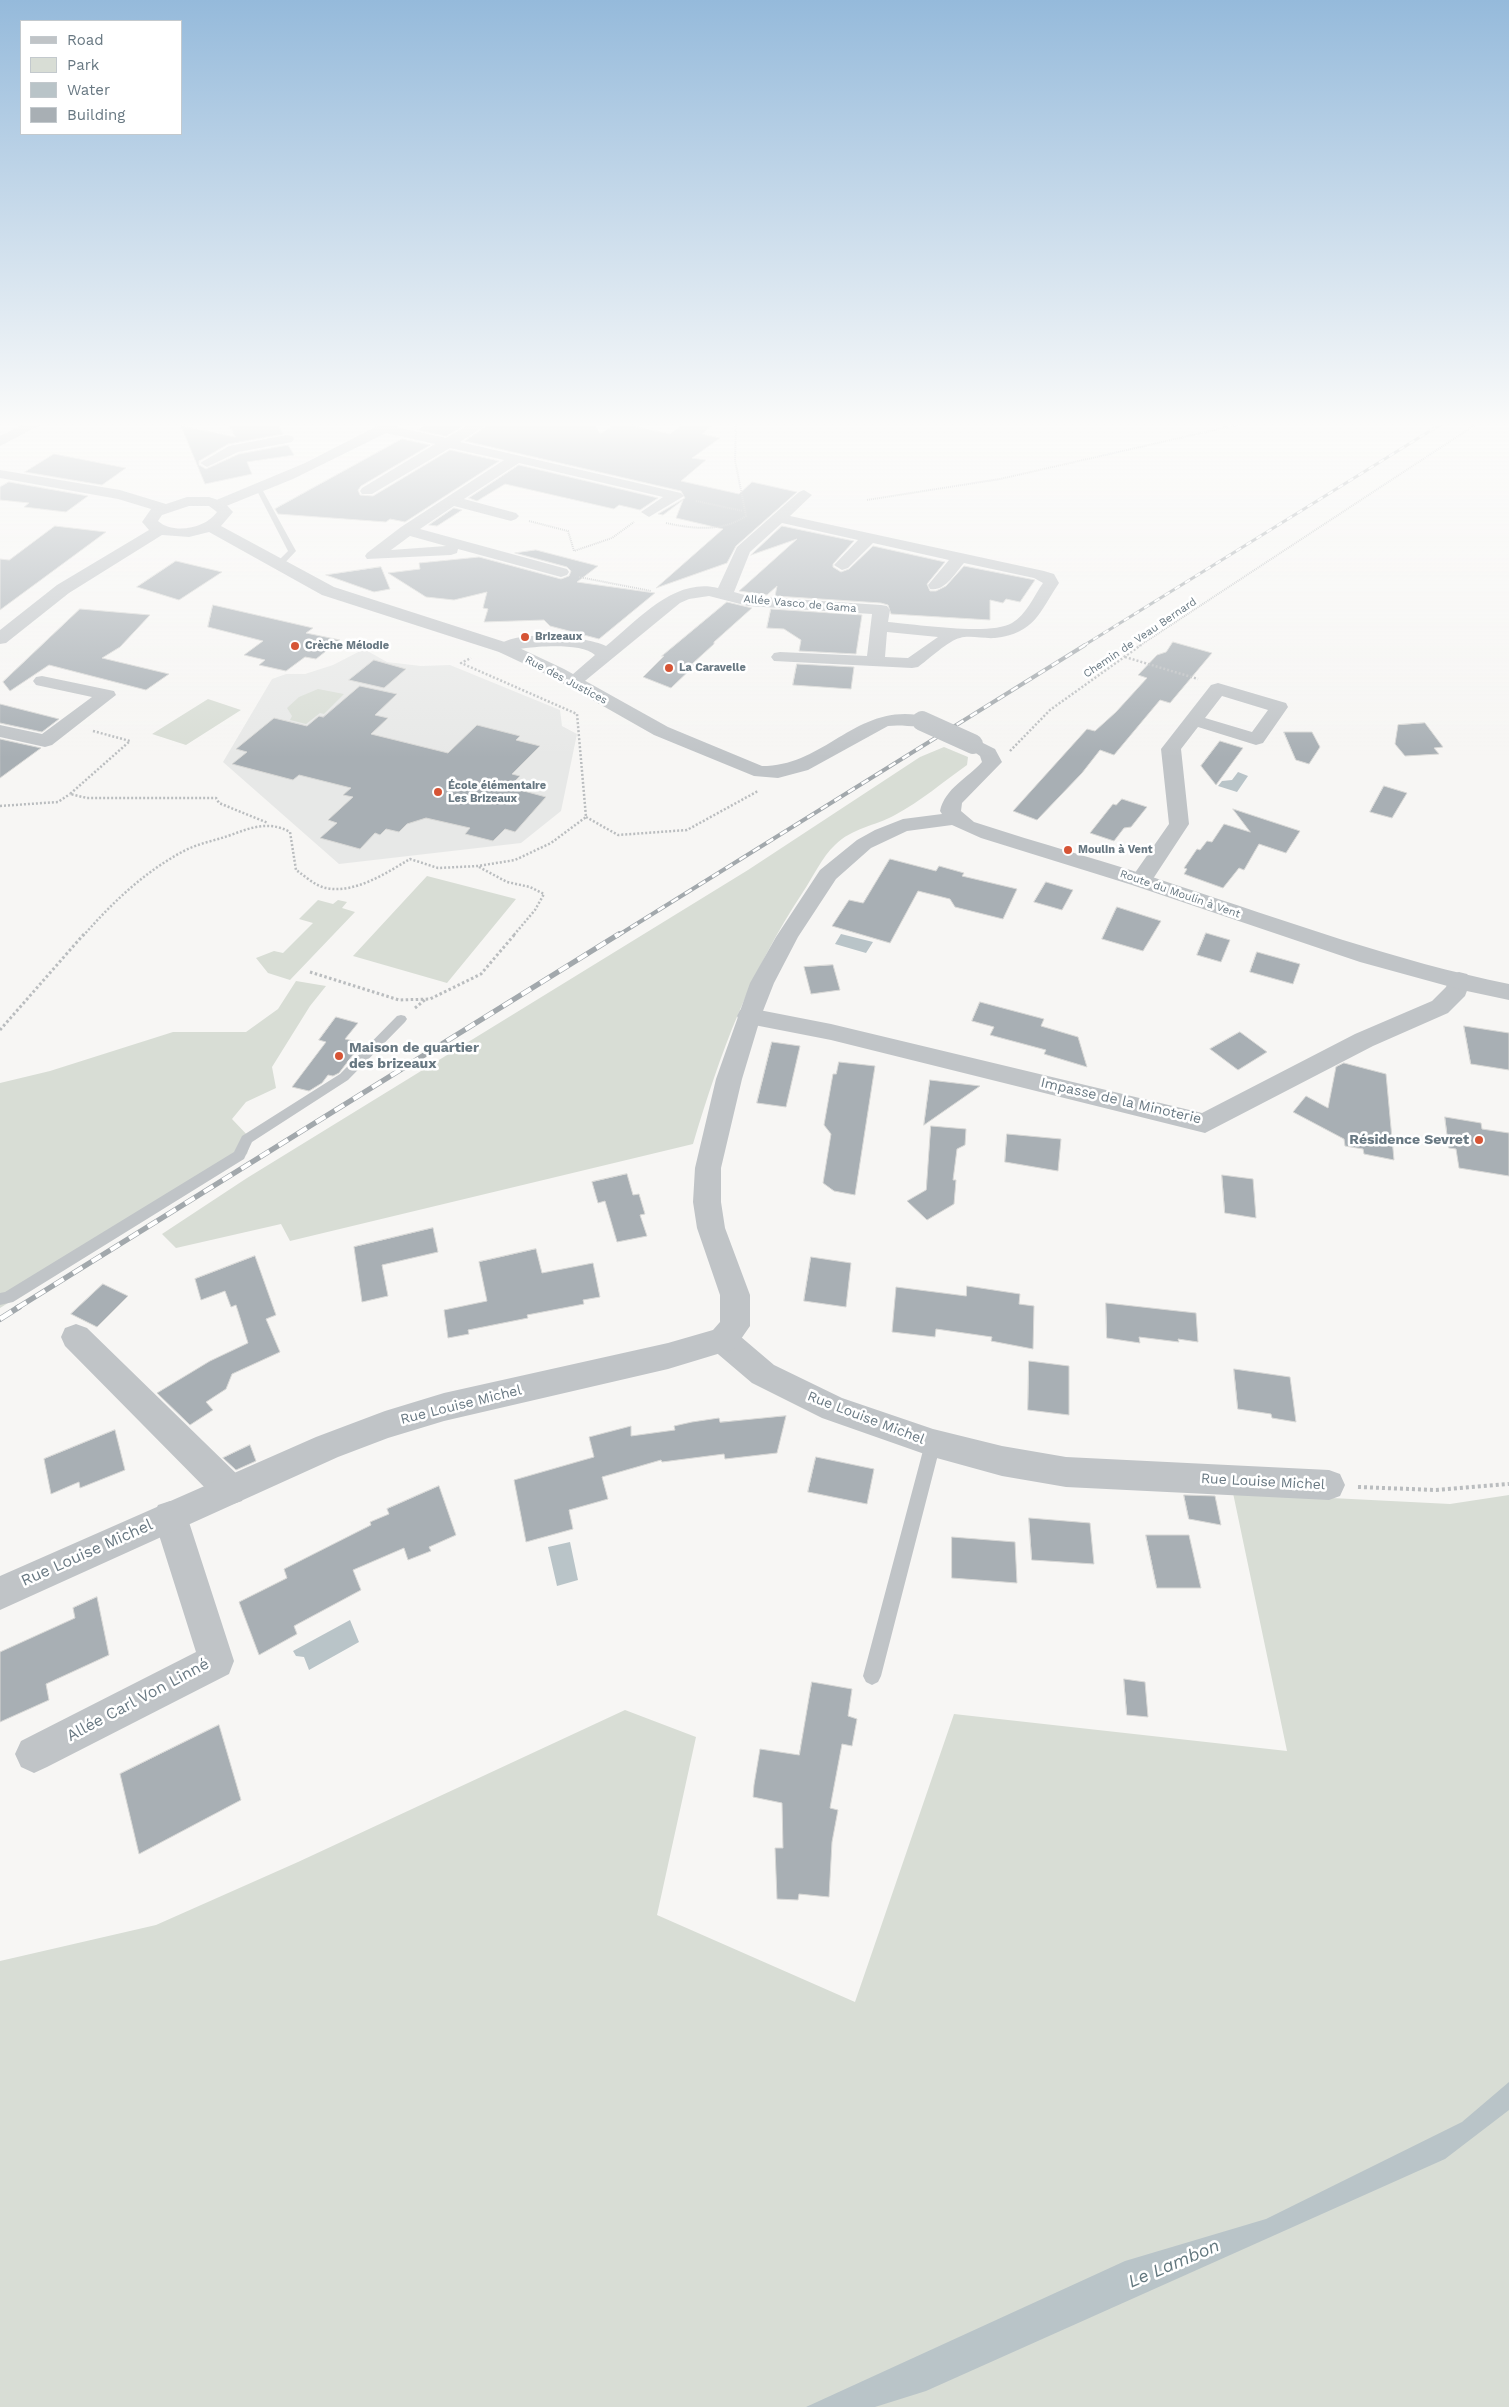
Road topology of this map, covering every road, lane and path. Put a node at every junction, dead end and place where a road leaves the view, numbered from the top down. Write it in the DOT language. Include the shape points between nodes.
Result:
graph roads {
  1 [pos="155,533"];
  2 [pos="223,533"];
  3 [pos="282,533"];
  4 [pos="403,533"];
  5 [pos="419,533"];
  6 [pos="569,533"];
  7 [pos="619,533"];
  8 [pos="762,533"];
  9 [pos="848,533"];
  10 [pos="1310,533"];
  11 [pos="869,538"];
  12 [pos="960,557"];
  13 [pos="531,564"];
  14 [pos="278,565"];
  15 [pos="842,565"];
  16 [pos="561,572"];
  17 [pos="936,585"];
  18 [pos="724,595"];
  19 [pos="679,597"];
  20 [pos="879,626"];
  21 [pos="956,632"];
  22 [pos="0,639"];
  23 [pos="499,646"];
  24 [pos="1124,656"];
  25 [pos="605,657"];
  26 [pos="780,657"];
  27 [pos="875,662"];
  28 [pos="42,681"];
  29 [pos="574,681"];
  30 [pos="1218,689"];
  31 [pos="586,713"];
  32 [pos="577,714"];
  33 [pos="1193,720"];
  34 [pos="68,725"];
  35 [pos="0,731"];
  36 [pos="45,741"];
  37 [pos="982,750"];
  38 [pos="31,755"];
  39 [pos="756,786"];
  40 [pos="70,794"];
  41 [pos="0,806"];
  42 [pos="586,817"];
  43 [pos="952,818"];
  44 [pos="269,823"];
  45 [pos="478,866"];
  46 [pos="1141,880"];
  47 [pos="310,972"];
  48 [pos="1459,980"];
  49 [pos="1509,992"];
  50 [pos="749,1016"];
  51 [pos="401,1019"];
  52 [pos="0,1030"];
  53 [pos="0,1298"];
  54 [pos="76,1337"];
  55 [pos="723,1340"];
  56 [pos="933,1443"];
  57 [pos="1509,1484"];
  58 [pos="1329,1485"];
  59 [pos="230,1490"];
  60 [pos="170,1516"];
  61 [pos="0,1593"];
  62 [pos="872,1676"];
  63 [pos="34,1754"];
  1 -- 22 [label="street" via="63,589"];
  2 -- 14 [label="street, Rue des Justices"];
  3 -- 14 [label="lane" via="292,551"];
  4 -- 13 [label="street" via="373,556 446,549 509,566"];
  5 -- 13 [label="street"];
  6 -- 7 [label="path" via="574,551"];
  8 -- 18 [label="street" via="743,550"];
  9 -- 11 [label="street"];
  10 -- 24 [label="path, Chemin de Veau Bernard"];
  11 -- 12 [label="street"];
  11 -- 15 [label="street"];
  12 -- 17 [label="street"];
  12 -- 21 [label="street" via="1038,574 1048,577 1051,583 1020,626 1004,632"];
  13 -- 16 [label="street"];
  14 -- 23 [label="street, Rue des Justices" via="346,598"];
  16 -- 19 [label="path"];
  18 -- 19 [label="street, Allée Vasco de Gama" via="709,591"];
  18 -- 20 [label="street, Allée Vasco de Gama" via="748,601 881,610"];
  19 -- 25 [label="street, Allée Vasco de Gama"];
  20 -- 21 [label="street"];
  20 -- 27 [label="street"];
  21 -- 27 [label="street" via="912,663"];
  23 -- 25 [label="street" via="523,642 579,643 599,649"];
  23 -- 29 [label="street, Rue des Justices"];
  23 -- 32 [label="path" via="462,663"];
  24 -- 30 [label="path" via="1204,680"];
  24 -- 37 [label="path, Chemin de Veau Bernard" via="1050,710 1018,745 1003,754"];
  25 -- 29 [label="street, Allée Vasco de Gama"];
  26 -- 27 [label="street"];
  28 -- 34 [label="street" via="107,695"];
  29 -- 37 [label="street, Rue des Justices, bridge" via="661,731 761,772 778,772 801,766 883,721 902,718 922,721"];
  30 -- 33 [label="street"];
  30 -- 33 [label="street" via="1279,708 1256,739"];
  31 -- 32 [label="path"];
  32 -- 42 [label="path"];
  33 -- 46 [label="street" via="1171,749 1180,824"];
  34 -- 36 [label="street"];
  34 -- 40 [label="path" via="130,741"];
  35 -- 36 [label="street"];
  36 -- 38 [label="street"];
  37 -- 43 [label="street" via="991,764 955,798 949,813"];
  39 -- 42 [label="path" via="763,788 687,830 618,835"];
  40 -- 41 [label="path" via="58,802"];
  40 -- 44 [label="path" via="87,798 216,798 219,803"];
  42 -- 45 [label="path" via="551,844 515,860"];
  43 -- 46 [label="street, Route du Moulin à Vent" via="987,834"];
  43 -- 50 [label="street" via="903,825 882,834 864,844 828,875 787,937 762,983"];
  44 -- 45 [label="path" via="290,832 296,870 327,888 346,888 385,875 410,859 438,868"];
  44 -- 52 [label="path" via="182,852 142,879 105,912"];
  45 -- 47 [label="path" via="507,882 544,894 535,910 480,974 430,999 400,1000"];
  46 -- 48 [label="street, Route du Moulin à Vent" via="1304,938"];
  48 -- 49 [label="street, Route du Moulin à Vent"];
  48 -- 50 [label="street, Impasse de la Minoterie" via="1457,990 1440,1007 1364,1040 1204,1123 831,1032"];
  50 -- 55 [label="street" via="729,1080 708,1168 707,1202 712,1228 735,1294 735,1326"];
  51 -- 53 [label="lane" via="344,1077 247,1139 238,1155 8,1298"];
  54 -- 59 [label="street"];
  55 -- 56 [label="street, Rue Louise Michel" via="763,1374 833,1408"];
  55 -- 59 [label="street, Rue Louise Michel" via="668,1356 436,1409 327,1447"];
  56 -- 58 [label="street, Rue Louise Michel" via="1002,1461 1066,1472"];
  56 -- 62 [label="lane"];
  57 -- 58 [label="path, Rue Louise Michel" via="1436,1490"];
  59 -- 60 [label="street, Rue Louise Michel"];
  60 -- 61 [label="street, Rue Louise Michel"];
  60 -- 63 [label="street, Allée Carl Von Linné" via="216,1661"];
}
